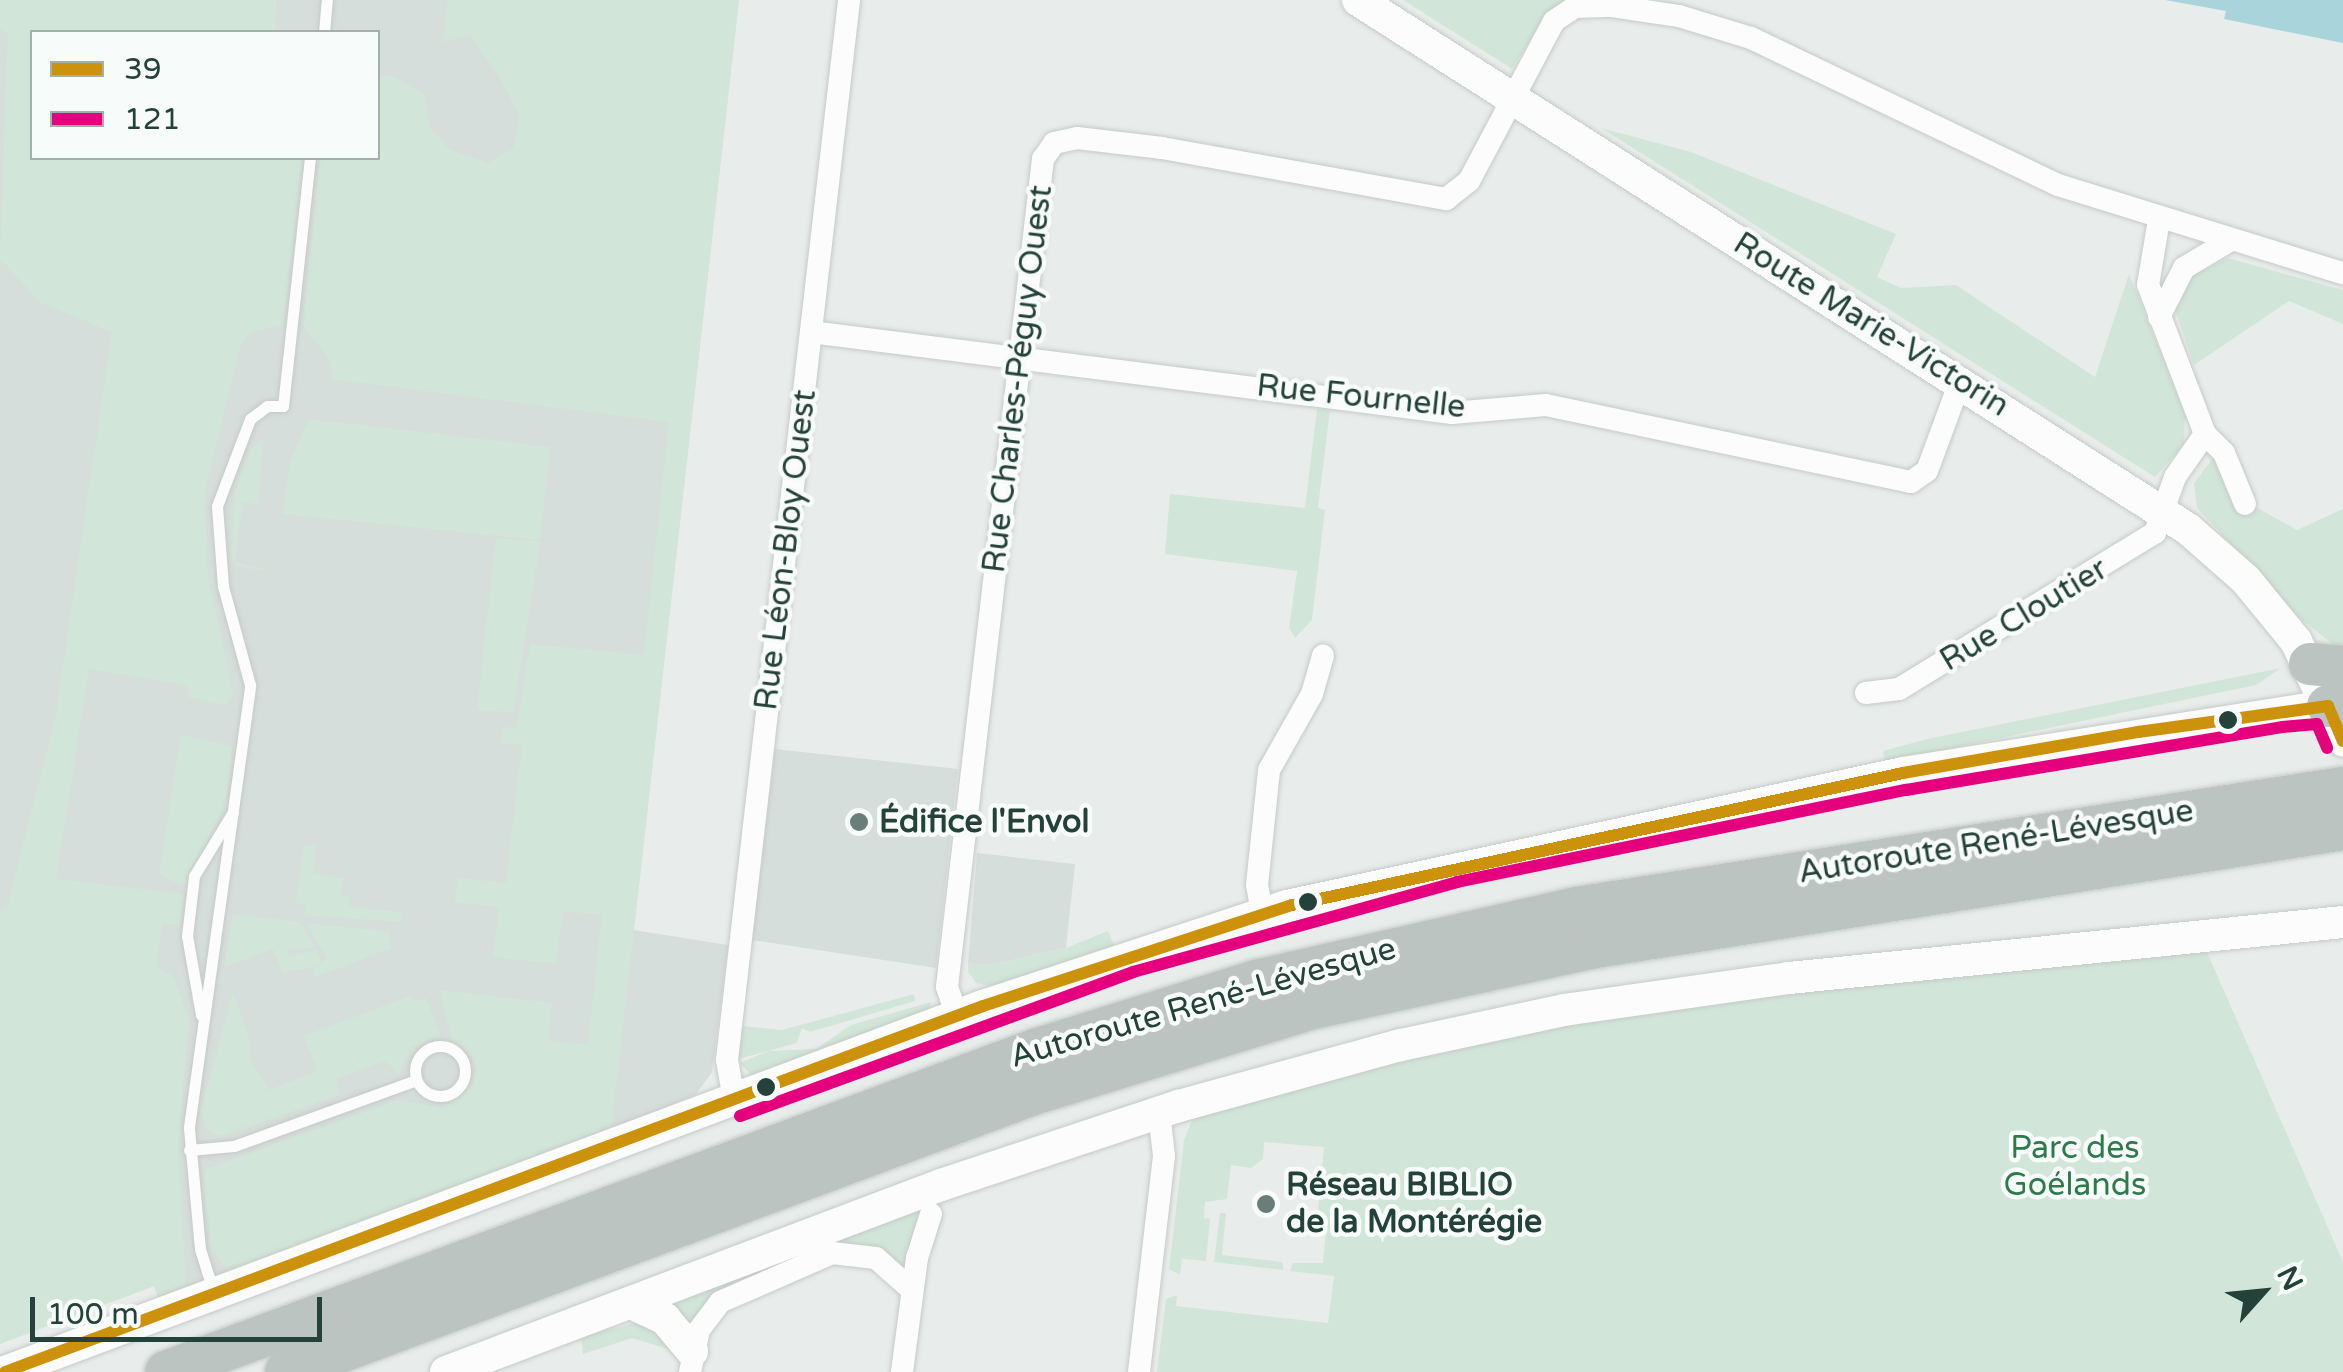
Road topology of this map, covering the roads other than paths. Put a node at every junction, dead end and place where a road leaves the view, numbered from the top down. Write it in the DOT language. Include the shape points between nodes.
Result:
graph roads {
  1 [pos="328,0"];
  2 [pos="849,0"];
  3 [pos="1358,0"];
  4 [pos="324,30"];
  5 [pos="1513,98"];
  6 [pos="310,160"];
  7 [pos="2159,220"];
  8 [pos="2229,240"];
  9 [pos="2343,273"];
  10 [pos="2159,316"];
  11 [pos="810,332"];
  12 [pos="1020,354"];
  13 [pos="1960,382"];
  14 [pos="2205,434"];
  15 [pos="2245,504"];
  16 [pos="2163,510"];
  17 [pos="1323,656"];
  18 [pos="2327,666"];
  19 [pos="1866,693"];
  20 [pos="2338,717"];
  21 [pos="2343,788"];
  22 [pos="236,808"];
  23 [pos="2287,817"];
  24 [pos="2343,828"];
  25 [pos="1262,914"];
  26 [pos="2343,922"];
  27 [pos="956,1016"];
  28 [pos="203,1024"];
  29 [pos="416,1080"];
  30 [pos="734,1100"];
  31 [pos="1159,1112"];
  32 [pos="189,1150"];
  33 [pos="936,1199"];
  34 [pos="912,1289"];
  35 [pos="214,1294"];
  36 [pos="631,1303"];
  37 [pos="691,1361"];
  38 [pos="4,1372"];
  39 [pos="166,1372"];
  40 [pos="286,1372"];
  41 [pos="446,1372"];
  42 [pos="902,1372"];
  43 [pos="1140,1372"];
  1 -- 4 [label="lane"];
  2 -- 11 [label="street, Rue Léon-Bloy Ouest"];
  3 -- 5 [label="street, Route Marie-Victorin"];
  5 -- 7 [label="street" via="1547,31 1567,10 1592,5 1660,12 1777,48 2029,173"];
  5 -- 12 [label="street, Rue Charles-Péguy Ouest" via="1465,187 1442,200 1162,148 1077,138 1054,143 1043,159"];
  5 -- 13 [label="street, Route Marie-Victorin"];
  6 -- 22 [label="lane" via="283,406 267,406 250,418 217,506 224,586 250,685"];
  7 -- 8 [label="street"];
  7 -- 10 [label="street" via="2147,275"];
  8 -- 9 [label="street"];
  8 -- 10 [label="street" via="2184,268"];
  10 -- 14 [label="street"];
  11 -- 12 [label="street, Rue Fournelle"];
  11 -- 30 [label="street, Rue Léon-Bloy Ouest" via="727,1060"];
  12 -- 13 [label="street, Rue Fournelle" via="1452,412 1546,405 1911,482 1927,471"];
  12 -- 27 [label="street, Rue Charles-Péguy Ouest" via="946,988"];
  13 -- 16 [label="street, Route Marie-Victorin"];
  14 -- 15 [label="street" via="2224,453"];
  14 -- 16 [label="street, Rue Cloutier" via="2175,477"];
  16 -- 18 [label="street, Route Marie-Victorin" via="2246,580"];
  16 -- 19 [label="street, Rue Cloutier" via="2149,540 1900,690"];
  17 -- 25 [label="street" via="1312,694 1268,770 1257,885"];
  18 -- 20 [label="street, Route Marie-Victorin"];
  20 -- 25 [label="street" via="1903,773 1485,858"];
  21 -- 23 [label="highway, Autoroute René-Lévesque"];
  22 -- 28 [label="lane"];
  22 -- 28 [label="lane" via="194,876 187,936"];
  23 -- 24 [label="highway, Autoroute René-Lévesque"];
  23 -- 39 [label="highway, Autoroute René-Lévesque" via="1558,912 1256,981 1038,1049"];
  23 -- 40 [label="highway, Autoroute René-Lévesque" via="1550,955 1273,1018 1033,1094"];
  25 -- 27 [label="street"];
  26 -- 31 [label="street" via="1622,1000 1400,1045"];
  27 -- 30 [label="street"];
  28 -- 32 [label="lane"];
  29 -- 29 [label="lane" via="427,1093 444,1096 463,1081 464,1064 448,1047 432,1047 415,1064"];
  29 -- 32 [label="lane" via="234,1146"];
  30 -- 35 [label="street"];
  31 -- 33 [label="street"];
  31 -- 43 [label="street" via="1164,1156"];
  32 -- 35 [label="lane" via="200,1249"];
  33 -- 34 [label="street"];
  33 -- 36 [label="street"];
  34 -- 37 [label="street" via="876,1258 832,1253 729,1295 704,1320"];
  34 -- 42 [label="street"];
  35 -- 38 [label="street"];
  36 -- 37 [label="street" via="665,1319"];
  36 -- 41 [label="street"];
}
